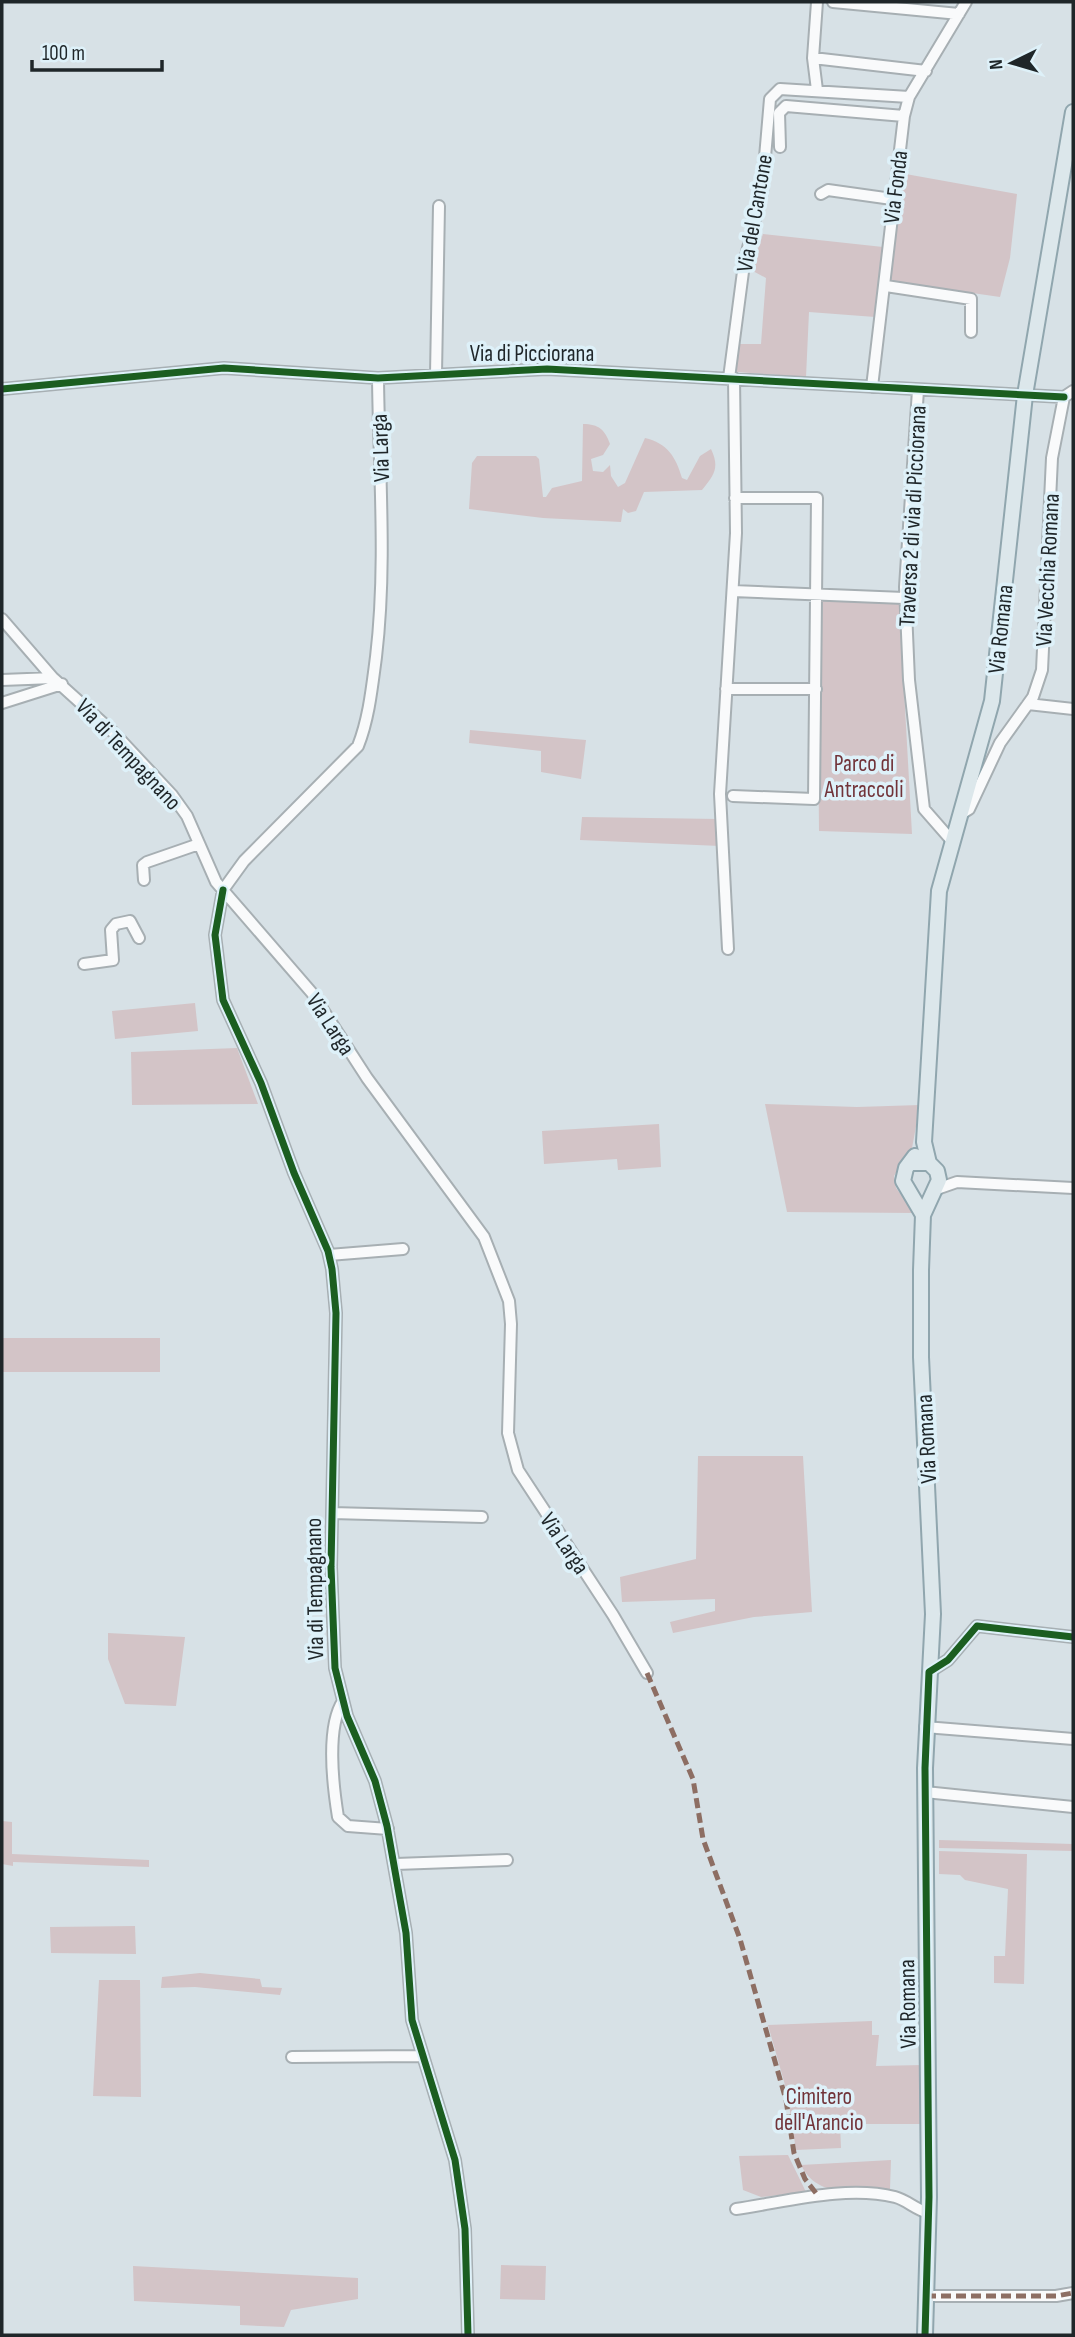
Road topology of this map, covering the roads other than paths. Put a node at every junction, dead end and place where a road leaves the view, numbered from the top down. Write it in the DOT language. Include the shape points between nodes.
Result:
graph roads {
  1 [pos="817,2"];
  2 [pos="833,2"];
  3 [pos="965,2"];
  4 [pos="959,14"];
  5 [pos="813,58"];
  6 [pos="926,71"];
  7 [pos="817,90"];
  8 [pos="909,97"];
  9 [pos="1073,112"];
  10 [pos="904,116"];
  11 [pos="780,147"];
  12 [pos="821,194"];
  13 [pos="892,199"];
  14 [pos="439,206"];
  15 [pos="886,286"];
  16 [pos="971,332"];
  17 [pos="436,374"];
  18 [pos="378,378"];
  19 [pos="732,378"];
  20 [pos="872,387"];
  21 [pos="2,389"];
  22 [pos="918,390"];
  23 [pos="1069,394"];
  24 [pos="1025,395"];
  25 [pos="735,498"];
  26 [pos="733,591"];
  27 [pos="814,594"];
  28 [pos="904,598"];
  29 [pos="2,619"];
  30 [pos="2,680"];
  31 [pos="57,681"];
  32 [pos="726,688"];
  33 [pos="816,689"];
  34 [pos="2,703"];
  35 [pos="1028,704"];
  36 [pos="1073,709"];
  37 [pos="982,745"];
  38 [pos="998,747"];
  39 [pos="733,796"];
  40 [pos="960,814"];
  41 [pos="952,841"];
  42 [pos="199,844"];
  43 [pos="144,880"];
  44 [pos="223,890"];
  45 [pos="139,938"];
  46 [pos="729,949"];
  47 [pos="84,964"];
  48 [pos="923,1142"];
  49 [pos="911,1163"];
  50 [pos="933,1167"];
  51 [pos="957,1182"];
  52 [pos="1073,1188"];
  53 [pos="934,1191"];
  54 [pos="912,1195"];
  55 [pos="923,1214"];
  56 [pos="403,1249"];
  57 [pos="329,1255"];
  58 [pos="332,1513"];
  59 [pos="482,1517"];
  60 [pos="1073,1637"];
  61 [pos="929,1672"];
  62 [pos="647,1673"];
  63 [pos="342,1701"];
  64 [pos="925,1727"];
  65 [pos="1073,1740"];
  66 [pos="925,1792"];
  67 [pos="1073,1807"];
  68 [pos="388,1829"];
  69 [pos="507,1860"];
  70 [pos="396,1864"];
  71 [pos="423,2056"];
  72 [pos="292,2057"];
  73 [pos="736,2209"];
  74 [pos="929,2213"];
  75 [pos="1073,2293"];
  76 [pos="926,2296"];
  77 [pos="468,2335"];
  78 [pos="925,2335"];
  1 -- 5 [label="street"];
  2 -- 4 [label="street"];
  3 -- 4 [label="street, Via Fonda"];
  4 -- 6 [label="street, Via Fonda"];
  5 -- 6 [label="street"];
  5 -- 7 [label="street"];
  6 -- 8 [label="street, Via Fonda"];
  7 -- 8 [label="street, Via del Cantone"];
  7 -- 19 [label="street, Via del Cantone" via="780,89 767,107 762,192 744,264"];
  8 -- 10 [label="street, Via Fonda"];
  9 -- 24 [label="main road, Via Romana"];
  10 -- 11 [label="street" via="786,106 779,113"];
  10 -- 13 [label="street, Via Fonda"];
  12 -- 13 [label="street" via="828,190"];
  13 -- 15 [label="street, Via Fonda"];
  14 -- 17 [label="street"];
  15 -- 16 [label="street" via="971,299"];
  15 -- 20 [label="street, Via Fonda"];
  17 -- 18 [label="street, Via di Picciorana"];
  17 -- 19 [label="street, Via di Picciorana" via="547,369"];
  18 -- 21 [label="street, Via di Picciorana" via="224,368"];
  18 -- 44 [label="street, Via Larga" via="384,569 373,683 363,732 358,746 244,861"];
  19 -- 20 [label="street, Via di Picciorana"];
  19 -- 25 [label="street"];
  20 -- 22 [label="street, Via di Picciorana"];
  22 -- 24 [label="street, Via di Picciorana"];
  22 -- 28 [label="street, Traversa 2 di via di Picciorana"];
  23 -- 24 [label="street, Via di Picciorana"];
  23 -- 35 [label="street, Via Vecchia Romana" via="1052,458 1042,670"];
  24 -- 37 [label="main road, Via Romana" via="994,691"];
  25 -- 26 [label="street"];
  25 -- 27 [label="street" via="817,498"];
  26 -- 27 [label="street"];
  26 -- 32 [label="street"];
  27 -- 28 [label="street"];
  27 -- 33 [label="street"];
  28 -- 41 [label="street, Traversa 2 di via di Picciorana" via="920,791 928,816"];
  29 -- 31 [label="street, Via di Tempagnano"];
  30 -- 31 [label="street"];
  31 -- 34 [label="street"];
  31 -- 42 [label="street, Via di Tempagnano" via="172,794"];
  32 -- 33 [label="street"];
  32 -- 46 [label="street" via="720,794"];
  33 -- 39 [label="street" via="814,799"];
  35 -- 36 [label="street"];
  35 -- 38 [label="street, Via Vecchia Romana"];
  37 -- 38 [label="street"];
  37 -- 40 [label="main road, Via Romana"];
  38 -- 40 [label="street, Via Vecchia Romana" via="968,809"];
  40 -- 41 [label="main road, Via Romana"];
  41 -- 48 [label="main road, Via Romana" via="935,922"];
  42 -- 43 [label="street" via="147,862"];
  42 -- 44 [label="street, Via di Tempagnano"];
  44 -- 57 [label="street, Via di Tempagnano" via="215,935 219,985"];
  44 -- 62 [label="street, Via Larga" via="312,993 361,1069 484,1237 509,1301 508,1433 518,1470"];
  45 -- 47 [label="street" via="130,921 116,924 111,930 113,960"];
  48 -- 49 [label="main road"];
  48 -- 50 [label="main road"];
  49 -- 50 [label="main road"];
  49 -- 54 [label="main road" via="902,1181"];
  50 -- 51 [label="street"];
  50 -- 53 [label="main road"];
  51 -- 52 [label="street"];
  51 -- 53 [label="street"];
  53 -- 54 [label="main road" via="922,1197"];
  53 -- 55 [label="main road"];
  54 -- 55 [label="main road"];
  55 -- 61 [label="main road, Via Romana" via="921,1357 933,1605"];
  56 -- 57 [label="street"];
  57 -- 58 [label="street, Via di Tempagnano" via="336,1313"];
  58 -- 59 [label="street"];
  58 -- 63 [label="street, Via di Tempagnano" via="335,1668"];
  60 -- 61 [label="street" via="978,1626 948,1660"];
  61 -- 64 [label="main road, Via Romana"];
  63 -- 68 [label="street, Via di Tempagnano" via="375,1782"];
  63 -- 68 [label="street" via="333,1730 338,1817 348,1826"];
  64 -- 65 [label="street"];
  64 -- 66 [label="main road, Via Romana"];
  66 -- 67 [label="street"];
  66 -- 74 [label="main road, Via Romana"];
  68 -- 70 [label="street, Via di Tempagnano"];
  69 -- 70 [label="street"];
  70 -- 71 [label="street, Via di Tempagnano" via="412,2020"];
  71 -- 72 [label="street"];
  71 -- 77 [label="street, Via di Tempagnano" via="446,2124 462,2198"];
  73 -- 74 [label="street" via="825,2195 877,2194 898,2197 917,2211"];
  74 -- 76 [label="main road, Via Romana"];
  75 -- 76 [label="street"];
  76 -- 78 [label="main road, Via Romana"];
}
